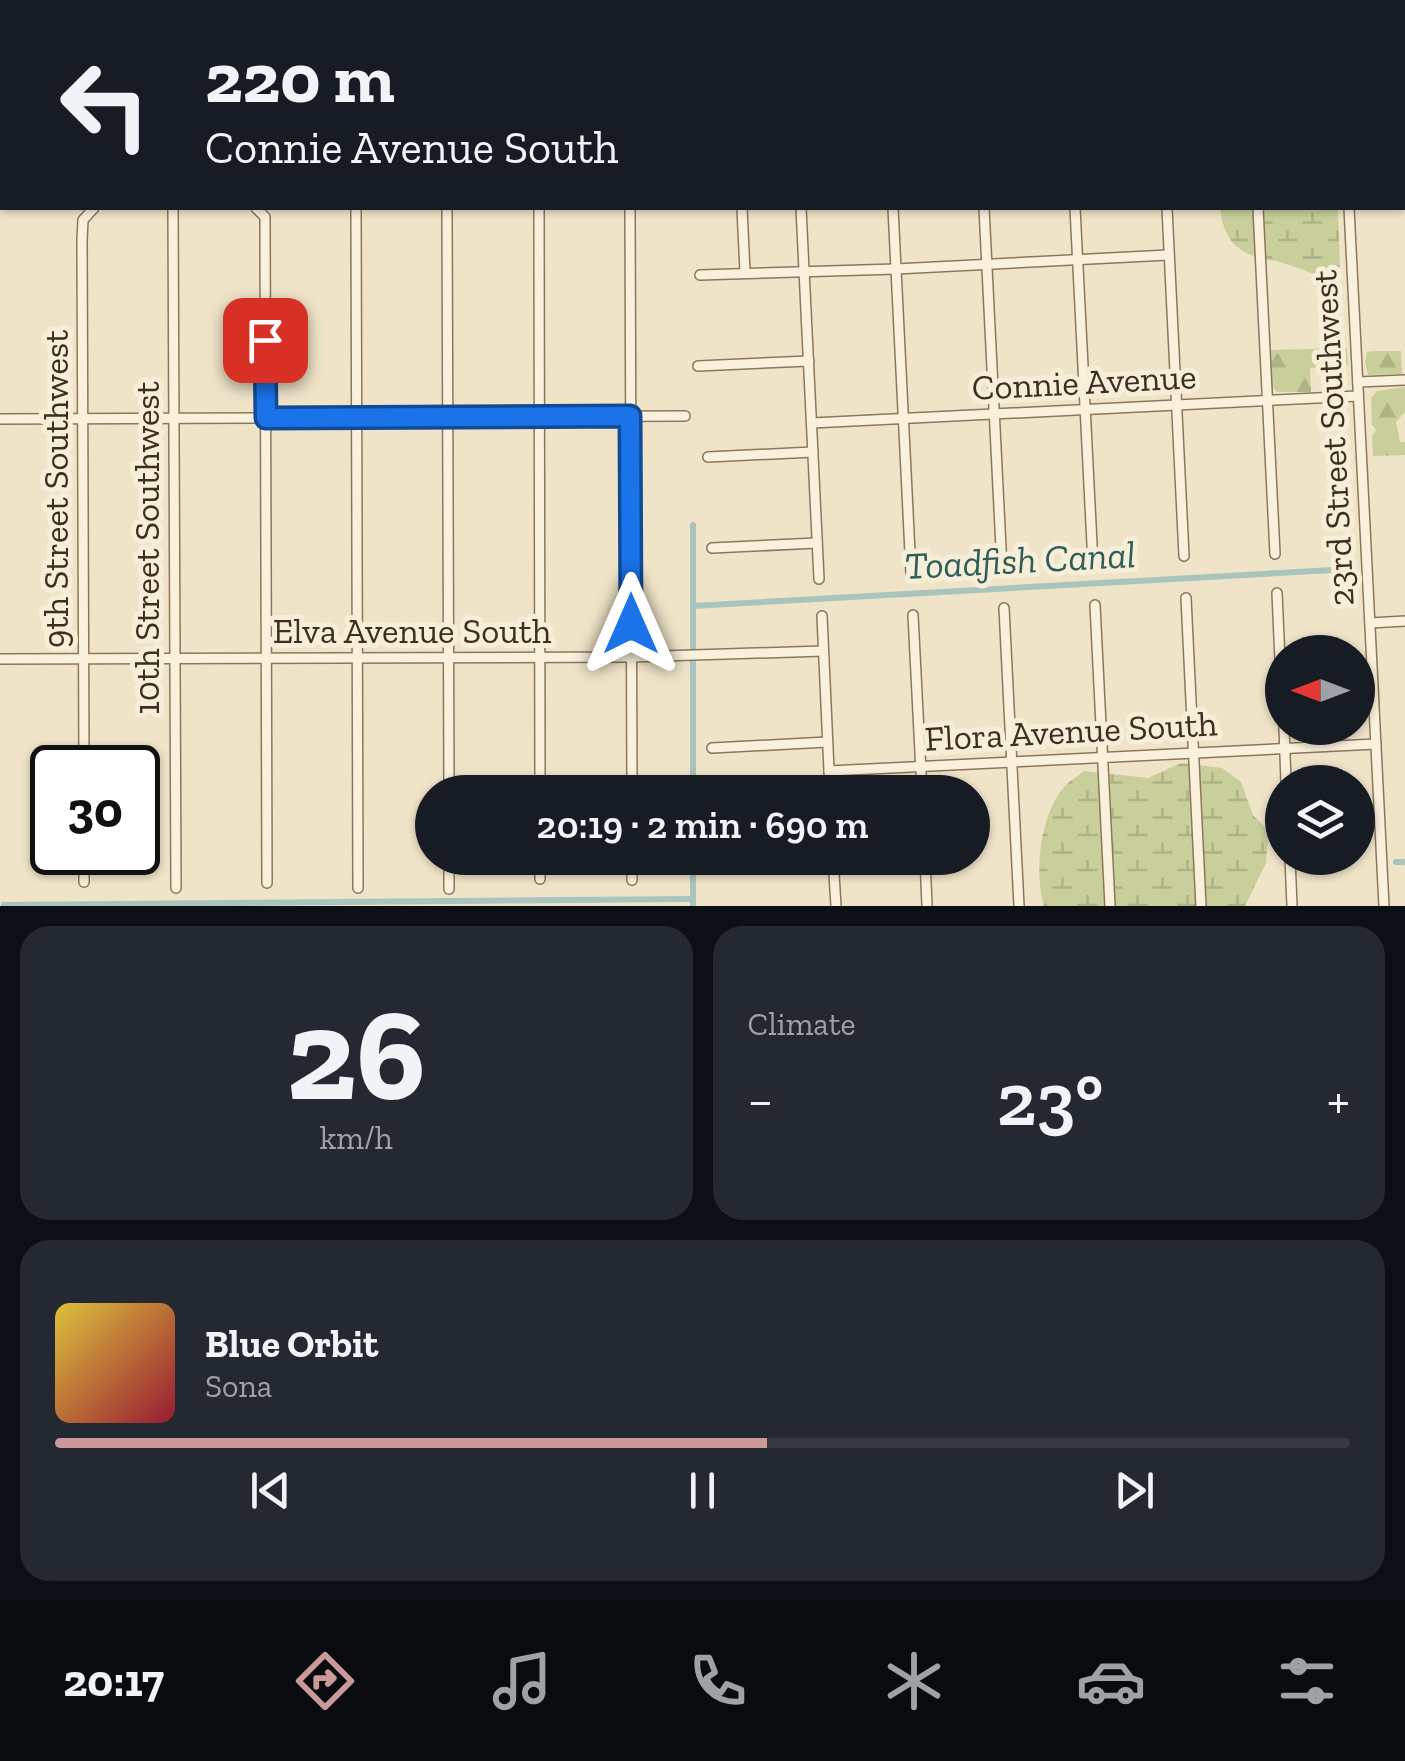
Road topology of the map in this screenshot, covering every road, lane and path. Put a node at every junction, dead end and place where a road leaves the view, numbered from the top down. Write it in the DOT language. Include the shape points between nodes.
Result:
graph roads {
  1 [pos="848,0"];
  2 [pos="922,0"];
  3 [pos="90,210"];
  4 [pos="174,210"];
  5 [pos="259,210"];
  6 [pos="356,210"];
  7 [pos="447,210"];
  8 [pos="538,210"];
  9 [pos="630,210"];
  10 [pos="742,210"];
  11 [pos="801,210"];
  12 [pos="893,210"];
  13 [pos="984,210"];
  14 [pos="1075,210"];
  15 [pos="1167,210"];
  16 [pos="1258,210"];
  17 [pos="1349,210"];
  18 [pos="1168,255"];
  19 [pos="1078,260"];
  20 [pos="986,264"];
  21 [pos="896,269"];
  22 [pos="804,270"];
  23 [pos="745,272"];
  24 [pos="700,275"];
  25 [pos="809,361"];
  26 [pos="698,366"];
  27 [pos="1405,380"];
  28 [pos="1358,382"];
  29 [pos="1358,396"];
  30 [pos="1268,401"];
  31 [pos="1176,406"];
  32 [pos="1085,410"];
  33 [pos="994,414"];
  34 [pos="539,416"];
  35 [pos="630,416"];
  36 [pos="685,416"];
  37 [pos="357,417"];
  38 [pos="448,417"];
  39 [pos="0,418"];
  40 [pos="83,418"];
  41 [pos="174,418"];
  42 [pos="266,418"];
  43 [pos="903,419"];
  44 [pos="812,423"];
  45 [pos="813,452"];
  46 [pos="708,457"];
  47 [pos="818,543"];
  48 [pos="712,548"];
  49 [pos="1275,554"];
  50 [pos="1184,556"];
  51 [pos="1093,564"];
  52 [pos="1002,568"];
  53 [pos="911,573"];
  54 [pos="820,579"];
  55 [pos="1277,593"];
  56 [pos="1186,598"];
  57 [pos="1095,605"];
  58 [pos="1004,608"];
  59 [pos="913,615"];
  60 [pos="822,616"];
  61 [pos="1405,621"];
  62 [pos="1370,623"];
  63 [pos="1279,635"];
  64 [pos="823,652"];
  65 [pos="266,658"];
  66 [pos="357,658"];
  67 [pos="448,658"];
  68 [pos="540,658"];
  69 [pos="631,658"];
  70 [pos="0,659"];
  71 [pos="84,659"];
  72 [pos="175,659"];
  73 [pos="828,742"];
  74 [pos="1376,744"];
  75 [pos="84,745"];
  76 [pos="712,748"];
  77 [pos="1284,748"];
  78 [pos="1194,753"];
  79 [pos="1103,757"];
  80 [pos="1012,762"];
  81 [pos="1285,765"];
  82 [pos="920,766"];
  83 [pos="829,771"];
  84 [pos="449,775"];
  85 [pos="540,775"];
  86 [pos="632,775"];
  87 [pos="829,775"];
  88 [pos="921,775"];
  89 [pos="84,875"];
  90 [pos="449,875"];
  91 [pos="540,875"];
  92 [pos="632,875"];
  93 [pos="834,875"];
  94 [pos="926,875"];
  95 [pos="1291,875"];
  96 [pos="540,879"];
  97 [pos="632,880"];
  98 [pos="84,882"];
  99 [pos="268,883"];
  100 [pos="176,888"];
  101 [pos="358,888"];
  102 [pos="449,890"];
  103 [pos="836,906"];
  104 [pos="927,906"];
  105 [pos="1018,906"];
  106 [pos="1110,906"];
  107 [pos="1202,906"];
  108 [pos="1292,906"];
  109 [pos="1384,906"];
  1 -- 2 [label="street"];
  3 -- 40 [label="street, 9th Street Southwest" via="82,240"];
  4 -- 41 [label="street, 10th Street Southwest"];
  5 -- 42 [label="street" via="265,224"];
  6 -- 37 [label="street"];
  7 -- 38 [label="street"];
  8 -- 34 [label="street"];
  9 -- 35 [label="street"];
  10 -- 23 [label="street"];
  11 -- 22 [label="street"];
  12 -- 21 [label="street"];
  13 -- 20 [label="street"];
  14 -- 19 [label="street"];
  15 -- 18 [label="street"];
  16 -- 30 [label="street"];
  17 -- 28 [label="street, 23rd Street Southwest"];
  18 -- 19 [label="street"];
  18 -- 31 [label="street"];
  19 -- 20 [label="street"];
  19 -- 32 [label="street"];
  20 -- 21 [label="street"];
  20 -- 33 [label="street"];
  21 -- 22 [label="street"];
  21 -- 43 [label="street"];
  22 -- 23 [label="street"];
  22 -- 25 [label="street"];
  23 -- 24 [label="street"];
  25 -- 26 [label="street"];
  25 -- 44 [label="street"];
  27 -- 28 [label="street"];
  28 -- 29 [label="street, 23rd Street Southwest"];
  29 -- 30 [label="street, Connie Avenue"];
  29 -- 62 [label="street, 23rd Street Southwest"];
  30 -- 31 [label="street, Connie Avenue"];
  30 -- 49 [label="street"];
  31 -- 32 [label="street, Connie Avenue"];
  31 -- 50 [label="street"];
  32 -- 33 [label="street, Connie Avenue"];
  32 -- 51 [label="street"];
  33 -- 43 [label="street, Connie Avenue"];
  33 -- 52 [label="street"];
  34 -- 35 [label="street"];
  34 -- 38 [label="street"];
  34 -- 68 [label="street"];
  35 -- 36 [label="street"];
  35 -- 69 [label="street"];
  37 -- 38 [label="street"];
  37 -- 42 [label="street"];
  37 -- 66 [label="street"];
  38 -- 67 [label="street"];
  39 -- 40 [label="street"];
  40 -- 41 [label="street"];
  40 -- 71 [label="street, 9th Street Southwest"];
  41 -- 42 [label="street"];
  41 -- 72 [label="street, 10th Street Southwest"];
  42 -- 65 [label="street"];
  43 -- 44 [label="street, Connie Avenue"];
  43 -- 53 [label="street"];
  44 -- 45 [label="street"];
  45 -- 46 [label="street"];
  45 -- 47 [label="street"];
  47 -- 48 [label="street"];
  47 -- 54 [label="street"];
  55 -- 63 [label="street"];
  56 -- 78 [label="street"];
  57 -- 79 [label="street"];
  58 -- 80 [label="street"];
  59 -- 82 [label="street"];
  60 -- 64 [label="street"];
  61 -- 62 [label="street"];
  62 -- 74 [label="street, 23rd Street Southwest"];
  64 -- 69 [label="street, Elva Avenue South"];
  64 -- 73 [label="street"];
  65 -- 66 [label="street, Elva Avenue South"];
  65 -- 72 [label="street, Elva Avenue South"];
  65 -- 99 [label="street"];
  66 -- 67 [label="street, Elva Avenue South"];
  66 -- 101 [label="street"];
  67 -- 68 [label="street, Elva Avenue South"];
  67 -- 84 [label="street"];
  68 -- 69 [label="street, Elva Avenue South"];
  68 -- 85 [label="street"];
  69 -- 86 [label="street"];
  70 -- 71 [label="street, Elva Avenue South"];
  71 -- 72 [label="street, Elva Avenue South"];
  71 -- 75 [label="street, 9th Street Southwest"];
  72 -- 100 [label="street, 10th Street Southwest"];
  73 -- 76 [label="street"];
  73 -- 83 [label="street"];
  74 -- 77 [label="street, Flora Avenue South"];
  74 -- 109 [label="street, 23rd Street Southwest"];
  77 -- 78 [label="street, Flora Avenue South"];
  77 -- 81 [label="street"];
  78 -- 79 [label="street, Flora Avenue South"];
  78 -- 107 [label="street"];
  79 -- 80 [label="street, Flora Avenue South"];
  79 -- 106 [label="street"];
  80 -- 82 [label="street, Flora Avenue South"];
  80 -- 105 [label="street"];
  82 -- 83 [label="street, Flora Avenue South"];
  82 -- 88 [label="street"];
  83 -- 87 [label="street"];
  89 -- 98 [label="street"];
  90 -- 102 [label="street"];
  91 -- 96 [label="street"];
  92 -- 97 [label="street"];
  93 -- 103 [label="street"];
  94 -- 104 [label="street"];
  95 -- 108 [label="street"];
}
